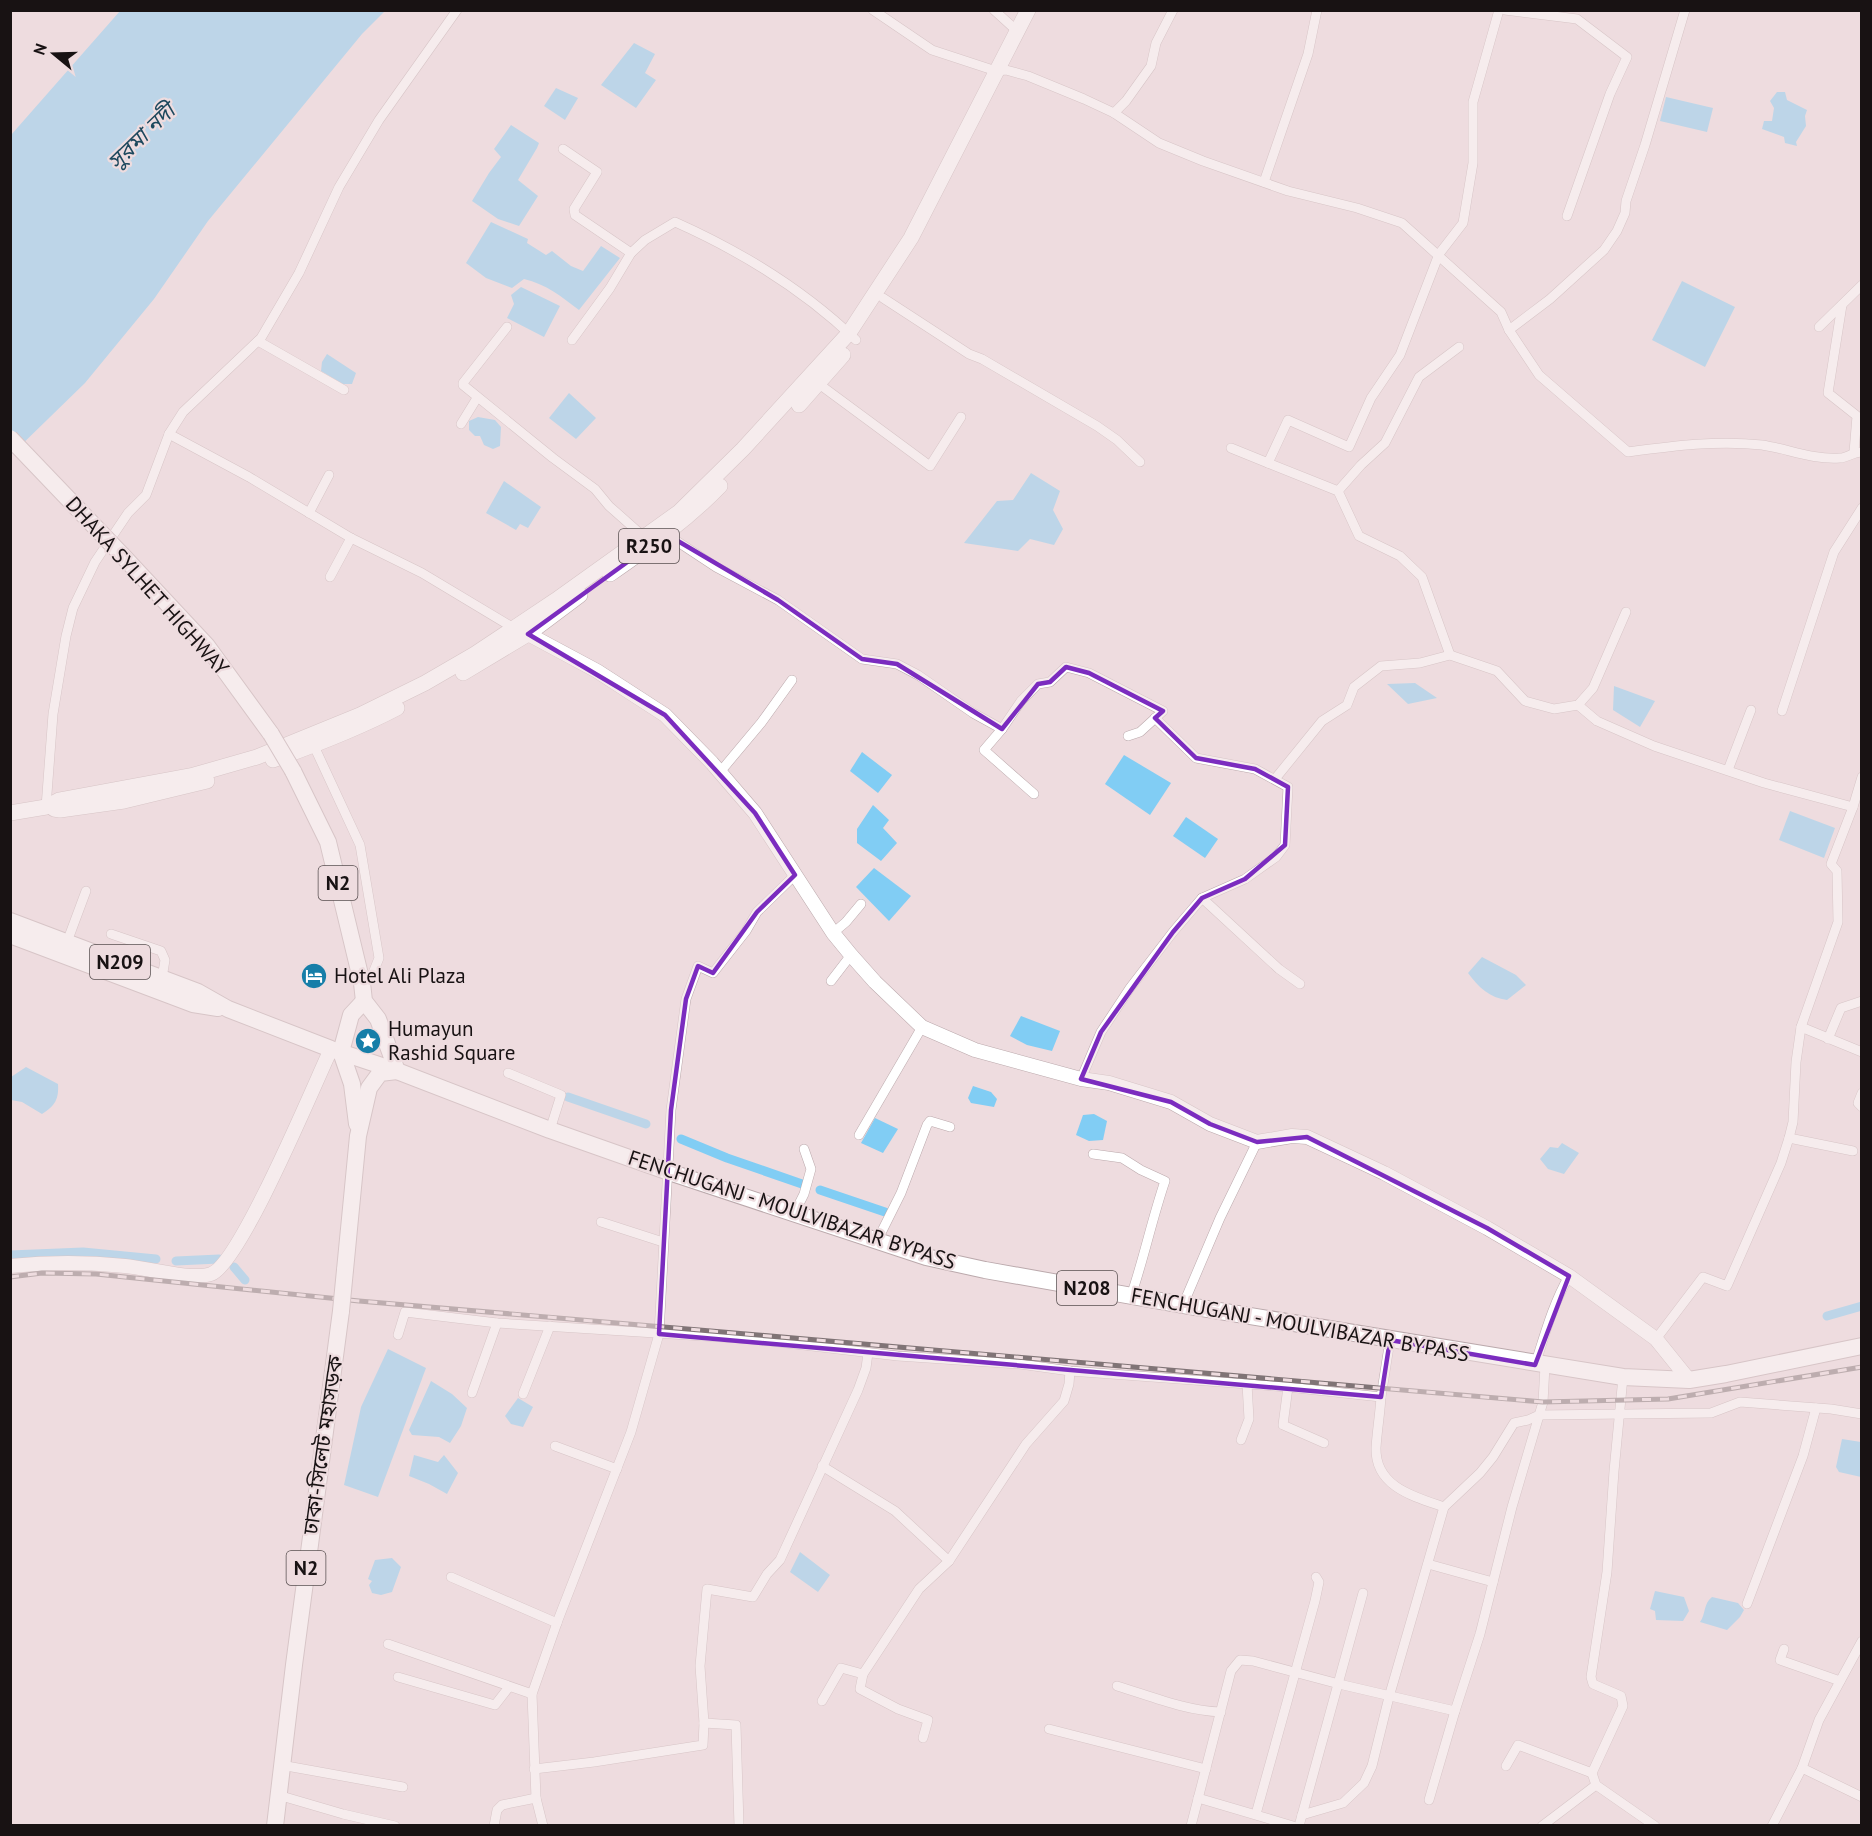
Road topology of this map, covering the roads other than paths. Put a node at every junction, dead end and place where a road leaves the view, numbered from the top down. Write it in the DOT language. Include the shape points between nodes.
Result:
graph roads {
  1 [pos="457,10"];
  2 [pos="873,10"];
  3 [pos="994,10"];
  4 [pos="1028,10"];
  5 [pos="1036,10"];
  6 [pos="1173,10"];
  7 [pos="1317,10"];
  8 [pos="1499,10"];
  9 [pos="1505,10"];
  10 [pos="1685,10"];
  11 [pos="1017,31"];
  12 [pos="1001,71"];
  13 [pos="1114,113"];
  14 [pos="563,148"];
  15 [pos="1264,182"];
  16 [pos="1567,216"];
  17 [pos="631,253"];
  18 [pos="1439,254"];
  19 [pos="1862,285"];
  20 [pos="883,298"];
  21 [pos="1842,305"];
  22 [pos="507,327"];
  23 [pos="1819,327"];
  24 [pos="1509,330"];
  25 [pos="852,336"];
  26 [pos="573,340"];
  27 [pos="258,341"];
  28 [pos="1459,347"];
  29 [pos="819,384"];
  30 [pos="344,390"];
  31 [pos="477,398"];
  32 [pos="961,417"];
  33 [pos="461,424"];
  34 [pos="169,434"];
  35 [pos="10,438"];
  36 [pos="1231,448"];
  37 [pos="1858,452"];
  38 [pos="1140,462"];
  39 [pos="1268,464"];
  40 [pos="329,475"];
  41 [pos="1338,491"];
  42 [pos="1862,508"];
  43 [pos="309,513"];
  44 [pos="666,534"];
  45 [pos="644,537"];
  46 [pos="351,538"];
  47 [pos="330,577"];
  48 [pos="1626,612"];
  49 [pos="513,628"];
  50 [pos="528,634"];
  51 [pos="1450,655"];
  52 [pos="792,680"];
  53 [pos="1578,705"];
  54 [pos="1751,710"];
  55 [pos="1782,711"];
  56 [pos="1155,718"];
  57 [pos="1002,729"];
  58 [pos="1128,736"];
  59 [pos="314,746"];
  60 [pos="1728,770"];
  61 [pos="720,772"];
  62 [pos="1862,777"];
  63 [pos="1275,779"];
  64 [pos="1034,794"];
  65 [pos="46,807"];
  66 [pos="1853,807"];
  67 [pos="10,813"];
  68 [pos="795,875"];
  69 [pos="86,891"];
  70 [pos="1202,898"];
  71 [pos="861,904"];
  72 [pos="10,921"];
  73 [pos="833,933"];
  74 [pos="111,934"];
  75 [pos="10,935"];
  76 [pos="67,942"];
  77 [pos="851,955"];
  78 [pos="162,978"];
  79 [pos="831,981"];
  80 [pos="362,983"];
  81 [pos="1300,984"];
  82 [pos="364,1001"];
  83 [pos="1862,1001"];
  84 [pos="228,1010"];
  85 [pos="922,1027"];
  86 [pos="1801,1027"];
  87 [pos="1828,1039"];
  88 [pos="336,1050"];
  89 [pos="1862,1052"];
  90 [pos="397,1071"];
  91 [pos="508,1073"];
  92 [pos="1081,1079"];
  93 [pos="1862,1093"];
  94 [pos="1862,1107"];
  95 [pos="950,1127"];
  96 [pos="550,1130"];
  97 [pos="859,1135"];
  98 [pos="358,1136"];
  99 [pos="1789,1138"];
  100 [pos="1257,1142"];
  101 [pos="804,1149"];
  102 [pos="1853,1151"];
  103 [pos="1094,1154"];
  104 [pos="669,1172"];
  105 [pos="794,1214"];
  106 [pos="601,1222"];
  107 [pos="877,1241"];
  108 [pos="663,1242"];
  109 [pos="10,1266"];
  110 [pos="1569,1276"];
  111 [pos="1131,1296"];
  112 [pos="1183,1305"];
  113 [pos="497,1323"];
  114 [pos="550,1326"];
  115 [pos="659,1334"];
  116 [pos="398,1335"];
  117 [pos="1656,1339"];
  118 [pos="1390,1340"];
  119 [pos="1862,1346"];
  120 [pos="868,1353"];
  121 [pos="1540,1365"];
  122 [pos="1070,1371"];
  123 [pos="1623,1377"];
  124 [pos="1689,1380"];
  125 [pos="1247,1384"];
  126 [pos="1288,1387"];
  127 [pos="472,1394"];
  128 [pos="523,1394"];
  129 [pos="1381,1397"];
  130 [pos="1816,1408"];
  131 [pos="1862,1414"];
  132 [pos="1539,1415"];
  133 [pos="1619,1415"];
  134 [pos="1241,1440"];
  135 [pos="1324,1443"];
  136 [pos="555,1446"];
  137 [pos="822,1466"];
  138 [pos="617,1468"];
  139 [pos="1444,1507"];
  140 [pos="950,1561"];
  141 [pos="1428,1564"];
  142 [pos="451,1577"];
  143 [pos="1316,1577"];
  144 [pos="1493,1582"];
  145 [pos="1363,1593"];
  146 [pos="1747,1604"];
  147 [pos="557,1623"];
  148 [pos="1862,1641"];
  149 [pos="388,1644"];
  150 [pos="1784,1649"];
  151 [pos="1294,1672"];
  152 [pos="863,1674"];
  153 [pos="398,1677"];
  154 [pos="1840,1681"];
  155 [pos="1339,1684"];
  156 [pos="1117,1686"];
  157 [pos="509,1687"];
  158 [pos="532,1694"];
  159 [pos="1389,1696"];
  160 [pos="822,1701"];
  161 [pos="1221,1712"];
  162 [pos="1455,1712"];
  163 [pos="704,1724"];
  164 [pos="1049,1729"];
  165 [pos="923,1738"];
  166 [pos="281,1765"];
  167 [pos="1506,1766"];
  168 [pos="1802,1768"];
  169 [pos="534,1769"];
  170 [pos="1206,1769"];
  171 [pos="1592,1773"];
  172 [pos="1596,1785"];
  173 [pos="403,1787"];
  174 [pos="278,1795"];
  175 [pos="1862,1797"];
  176 [pos="536,1798"];
  177 [pos="1198,1798"];
  178 [pos="1429,1800"];
  179 [pos="1256,1814"];
  180 [pos="1302,1815"];
  181 [pos="275,1826"];
  182 [pos="395,1826"];
  183 [pos="494,1826"];
  184 [pos="543,1826"];
  185 [pos="739,1826"];
  186 [pos="1191,1826"];
  187 [pos="1293,1826"];
  188 [pos="1299,1826"];
  189 [pos="1542,1826"];
  190 [pos="1655,1826"];
  191 [pos="1772,1826"];
  1 -- 27 [label="street" via="379,120 339,187 299,273"];
  2 -- 12 [label="street" via="932,50"];
  3 -- 11 [label="street"];
  4 -- 11 [label="main road, R250"];
  5 -- 12 [label="main road, R250"];
  6 -- 13 [label="street" via="1156,43 1151,66"];
  7 -- 15 [label="street" via="1308,54"];
  8 -- 18 [label="street" via="1473,102 1473,163 1462,223"];
  9 -- 16 [label="street" via="1576,19 1627,57"];
  10 -- 24 [label="street" via="1617,231 1604,250"];
  11 -- 12 [label="main road, R250"];
  12 -- 13 [label="street" via="1028,76"];
  12 -- 20 [label="main road, R250" via="917,244"];
  12 -- 25 [label="main road, R250" via="911,238"];
  13 -- 15 [label="street" via="1159,143"];
  14 -- 17 [label="street" via="597,172 574,209 575,215"];
  15 -- 18 [label="street" via="1402,222"];
  17 -- 25 [label="street" via="675,222 717,240 817,305"];
  17 -- 26 [label="street"];
  18 -- 24 [label="street" via="1501,312"];
  18 -- 39 [label="street" via="1400,355 1371,398 1349,447 1288,420"];
  19 -- 21 [label="street"];
  20 -- 25 [label="main road, R250"];
  20 -- 38 [label="street" via="969,354 1097,426"];
  21 -- 23 [label="street"];
  21 -- 37 [label="street" via="1828,393 1857,416"];
  22 -- 31 [label="street" via="463,383"];
  24 -- 37 [label="street" via="1539,375 1628,452 1714,442 1841,458"];
  25 -- 29 [label="main road, R250"];
  25 -- 45 [label="main road, R250" via="679,512"];
  27 -- 30 [label="street"];
  27 -- 34 [label="street" via="183,412"];
  28 -- 41 [label="street" via="1419,377 1385,443"];
  29 -- 32 [label="street" via="930,466"];
  29 -- 44 [label="main road, R250" via="699,507"];
  31 -- 33 [label="street"];
  31 -- 45 [label="street" via="595,489"];
  34 -- 43 [label="street"];
  34 -- 65 [label="street" via="146,495 114,531 73,608 53,714"];
  35 -- 80 [label="highway, DHAKA SYLHET HIGHWAY / N2, bridge" via="207,646 271,734 328,842"];
  36 -- 39 [label="street"];
  39 -- 41 [label="street"];
  40 -- 43 [label="street"];
  41 -- 51 [label="street" via="1359,536 1400,556 1422,577"];
  42 -- 55 [label="street" via="1834,552"];
  43 -- 46 [label="street"];
  44 -- 50 [label="main road, R250"];
  44 -- 57 [label="street" via="716,567 778,600 862,659 897,664"];
  45 -- 49 [label="main road, R250"];
  46 -- 47 [label="street"];
  46 -- 49 [label="street" via="422,573"];
  48 -- 53 [label="street" via="1593,688"];
  49 -- 50 [label="street"];
  49 -- 65 [label="main road, R250" via="416,687 360,715 257,757 184,777 59,800"];
  50 -- 59 [label="main road, R250" via="390,712"];
  50 -- 61 [label="street" via="665,715"];
  51 -- 53 [label="street" via="1497,671 1525,700 1554,709"];
  51 -- 63 [label="street" via="1420,663 1381,666 1354,687 1347,705 1322,721"];
  52 -- 61 [label="street"];
  53 -- 60 [label="street" via="1597,721 1654,746"];
  54 -- 60 [label="street"];
  56 -- 57 [label="street" via="1163,711 1089,673 1066,667 1050,682 1038,684"];
  56 -- 58 [label="street" via="1140,732"];
  56 -- 63 [label="street" via="1196,758 1255,769"];
  57 -- 64 [label="street" via="984,750"];
  59 -- 65 [label="main road, R250" via="182,789 60,810"];
  59 -- 80 [label="street" via="360,845 379,958 374,973"];
  60 -- 66 [label="street"];
  61 -- 68 [label="street" via="755,813"];
  62 -- 66 [label="street"];
  63 -- 70 [label="street" via="1288,786 1285,844 1276,857 1245,879"];
  65 -- 67 [label="main road, R250"];
  66 -- 86 [label="street" via="1831,864 1837,873 1837,925"];
  68 -- 73 [label="street"];
  68 -- 104 [label="street" via="757,912 713,973 698,966 686,999 671,1110"];
  69 -- 76 [label="street"];
  70 -- 81 [label="street"];
  70 -- 92 [label="street" via="1130,988 1101,1032"];
  71 -- 73 [label="street"];
  72 -- 76 [label="highway, N209"];
  73 -- 77 [label="street"];
  74 -- 78 [label="street" via="161,951 165,960"];
  75 -- 84 [label="highway, N209" via="193,1004"];
  76 -- 78 [label="highway, N209"];
  77 -- 79 [label="street"];
  77 -- 85 [label="street"];
  78 -- 84 [label="highway, N209" via="198,992"];
  80 -- 82 [label="highway, N2"];
  82 -- 88 [label="highway" via="351,1016"];
  82 -- 90 [label="highway, N2" via="378,1019"];
  83 -- 87 [label="street" via="1841,1008"];
  84 -- 88 [label="highway, N209"];
  85 -- 92 [label="street" via="975,1050"];
  85 -- 97 [label="street"];
  86 -- 87 [label="street"];
  86 -- 99 [label="street"];
  87 -- 89 [label="street"];
  88 -- 90 [label="highway, FENCHUGANJ - MOULVIBAZAR BYPASS / N208"];
  88 -- 98 [label="highway, ঢাকা-সিলেট মহাসড়ক / N2" via="352,1084"];
  88 -- 109 [label="street" via="230,1258 213,1274 198,1276 61,1262"];
  90 -- 96 [label="highway, FENCHUGANJ - MOULVIBAZAR BYPASS / N208"];
  90 -- 98 [label="highway, ঢাকা-সিলেট মহাসড়ক / N2" via="380,1073 369,1088"];
  91 -- 96 [label="street" via="561,1095"];
  92 -- 100 [label="street" via="1109,1083 1171,1102 1210,1124"];
  93 -- 94 [label="street" via="1858,1103"];
  95 -- 107 [label="street" via="930,1121 927,1125 901,1193"];
  96 -- 104 [label="highway, FENCHUGANJ - MOULVIBAZAR BYPASS / N208"];
  98 -- 166 [label="highway, ঢাকা-সিলেট মহাসড়ক / N2, bridge" via="341,1311"];
  99 -- 102 [label="street"];
  99 -- 117 [label="street" via="1726,1286 1703,1277"];
  100 -- 110 [label="street" via="1307,1137 1384,1173"];
  100 -- 112 [label="street"];
  101 -- 105 [label="street" via="811,1169"];
  103 -- 111 [label="street" via="1122,1158 1166,1181"];
  104 -- 105 [label="highway, FENCHUGANJ - MOULVIBAZAR BYPASS / N208"];
  104 -- 108 [label="street"];
  105 -- 107 [label="highway, FENCHUGANJ - MOULVIBAZAR BYPASS / N208"];
  106 -- 108 [label="street"];
  107 -- 111 [label="highway, FENCHUGANJ - MOULVIBAZAR BYPASS / N208" via="975,1268"];
  108 -- 115 [label="street"];
  110 -- 117 [label="street"];
  110 -- 121 [label="street" via="1547,1325"];
  111 -- 112 [label="highway, FENCHUGANJ - MOULVIBAZAR BYPASS / N208"];
  112 -- 118 [label="highway, FENCHUGANJ - MOULVIBAZAR BYPASS / N208"];
  113 -- 114 [label="street"];
  113 -- 116 [label="street" via="405,1312"];
  113 -- 127 [label="street"];
  114 -- 115 [label="street"];
  114 -- 128 [label="street"];
  115 -- 120 [label="street" via="751,1339"];
  115 -- 138 [label="street" via="632,1432"];
  117 -- 124 [label="street"];
  118 -- 121 [label="highway, FENCHUGANJ - MOULVIBAZAR BYPASS / N208"];
  118 -- 129 [label="street"];
  119 -- 124 [label="highway, FENCHUGANJ - MOULVIBAZAR BYPASS / N208"];
  120 -- 122 [label="street"];
  120 -- 137 [label="street" via="858,1390"];
  121 -- 123 [label="highway, FENCHUGANJ - MOULVIBAZAR BYPASS / N208"];
  121 -- 132 [label="street" via="1543,1402"];
  122 -- 125 [label="street"];
  122 -- 140 [label="street" via="1064,1401 1026,1444"];
  123 -- 124 [label="highway, FENCHUGANJ - MOULVIBAZAR BYPASS / N208"];
  123 -- 133 [label="street"];
  125 -- 126 [label="street"];
  125 -- 134 [label="street" via="1249,1419"];
  126 -- 129 [label="street"];
  126 -- 135 [label="street" via="1283,1425"];
  129 -- 139 [label="street" via="1376,1450 1379,1466 1389,1481 1406,1494"];
  130 -- 131 [label="street"];
  130 -- 133 [label="street" via="1740,1402 1711,1413"];
  130 -- 146 [label="street" via="1803,1456"];
  132 -- 133 [label="street"];
  132 -- 139 [label="street" via="1514,1423 1480,1473"];
  132 -- 144 [label="street"];
  133 -- 171 [label="street" via="1607,1572 1591,1677 1593,1684 1621,1696 1623,1706"];
  136 -- 138 [label="street"];
  137 -- 140 [label="street" via="895,1511"];
  137 -- 163 [label="street" via="780,1560 753,1598 707,1589 700,1666"];
  138 -- 147 [label="street"];
  139 -- 141 [label="street"];
  140 -- 152 [label="street" via="919,1589"];
  141 -- 144 [label="street"];
  141 -- 159 [label="street"];
  142 -- 147 [label="street"];
  143 -- 151 [label="street" via="1319,1582 1315,1600"];
  144 -- 162 [label="street"];
  145 -- 155 [label="street"];
  147 -- 158 [label="street"];
  148 -- 154 [label="street"];
  149 -- 157 [label="street"];
  150 -- 154 [label="street" via="1780,1660"];
  151 -- 155 [label="street"];
  151 -- 161 [label="street" via="1240,1660 1231,1671"];
  151 -- 179 [label="street"];
  152 -- 160 [label="street" via="841,1668"];
  152 -- 165 [label="street" via="860,1689 928,1720"];
  153 -- 157 [label="street" via="495,1706"];
  154 -- 168 [label="street" via="1819,1720"];
  155 -- 159 [label="street"];
  155 -- 180 [label="street"];
  156 -- 161 [label="street"];
  157 -- 158 [label="street"];
  158 -- 169 [label="street"];
  159 -- 162 [label="street"];
  159 -- 180 [label="street" via="1364,1783 1343,1803"];
  161 -- 170 [label="street"];
  162 -- 178 [label="street"];
  163 -- 169 [label="street" via="704,1745"];
  163 -- 185 [label="street" via="736,1725"];
  164 -- 170 [label="street"];
  166 -- 173 [label="street"];
  166 -- 174 [label="highway, ঢাকা-সিলেট মহাসড়ক / N2"];
  167 -- 171 [label="street" via="1518,1745"];
  168 -- 175 [label="street"];
  168 -- 191 [label="street"];
  169 -- 176 [label="street"];
  170 -- 177 [label="street"];
  171 -- 172 [label="street"];
  172 -- 189 [label="street"];
  172 -- 190 [label="street"];
  174 -- 181 [label="highway, ঢাকা-সিলেট মহাসড়ক / N2"];
  174 -- 182 [label="street"];
  176 -- 183 [label="street" via="502,1805 496,1810"];
  176 -- 184 [label="street"];
  177 -- 179 [label="street"];
  177 -- 186 [label="street"];
  179 -- 187 [label="street"];
  180 -- 188 [label="street"];
}
